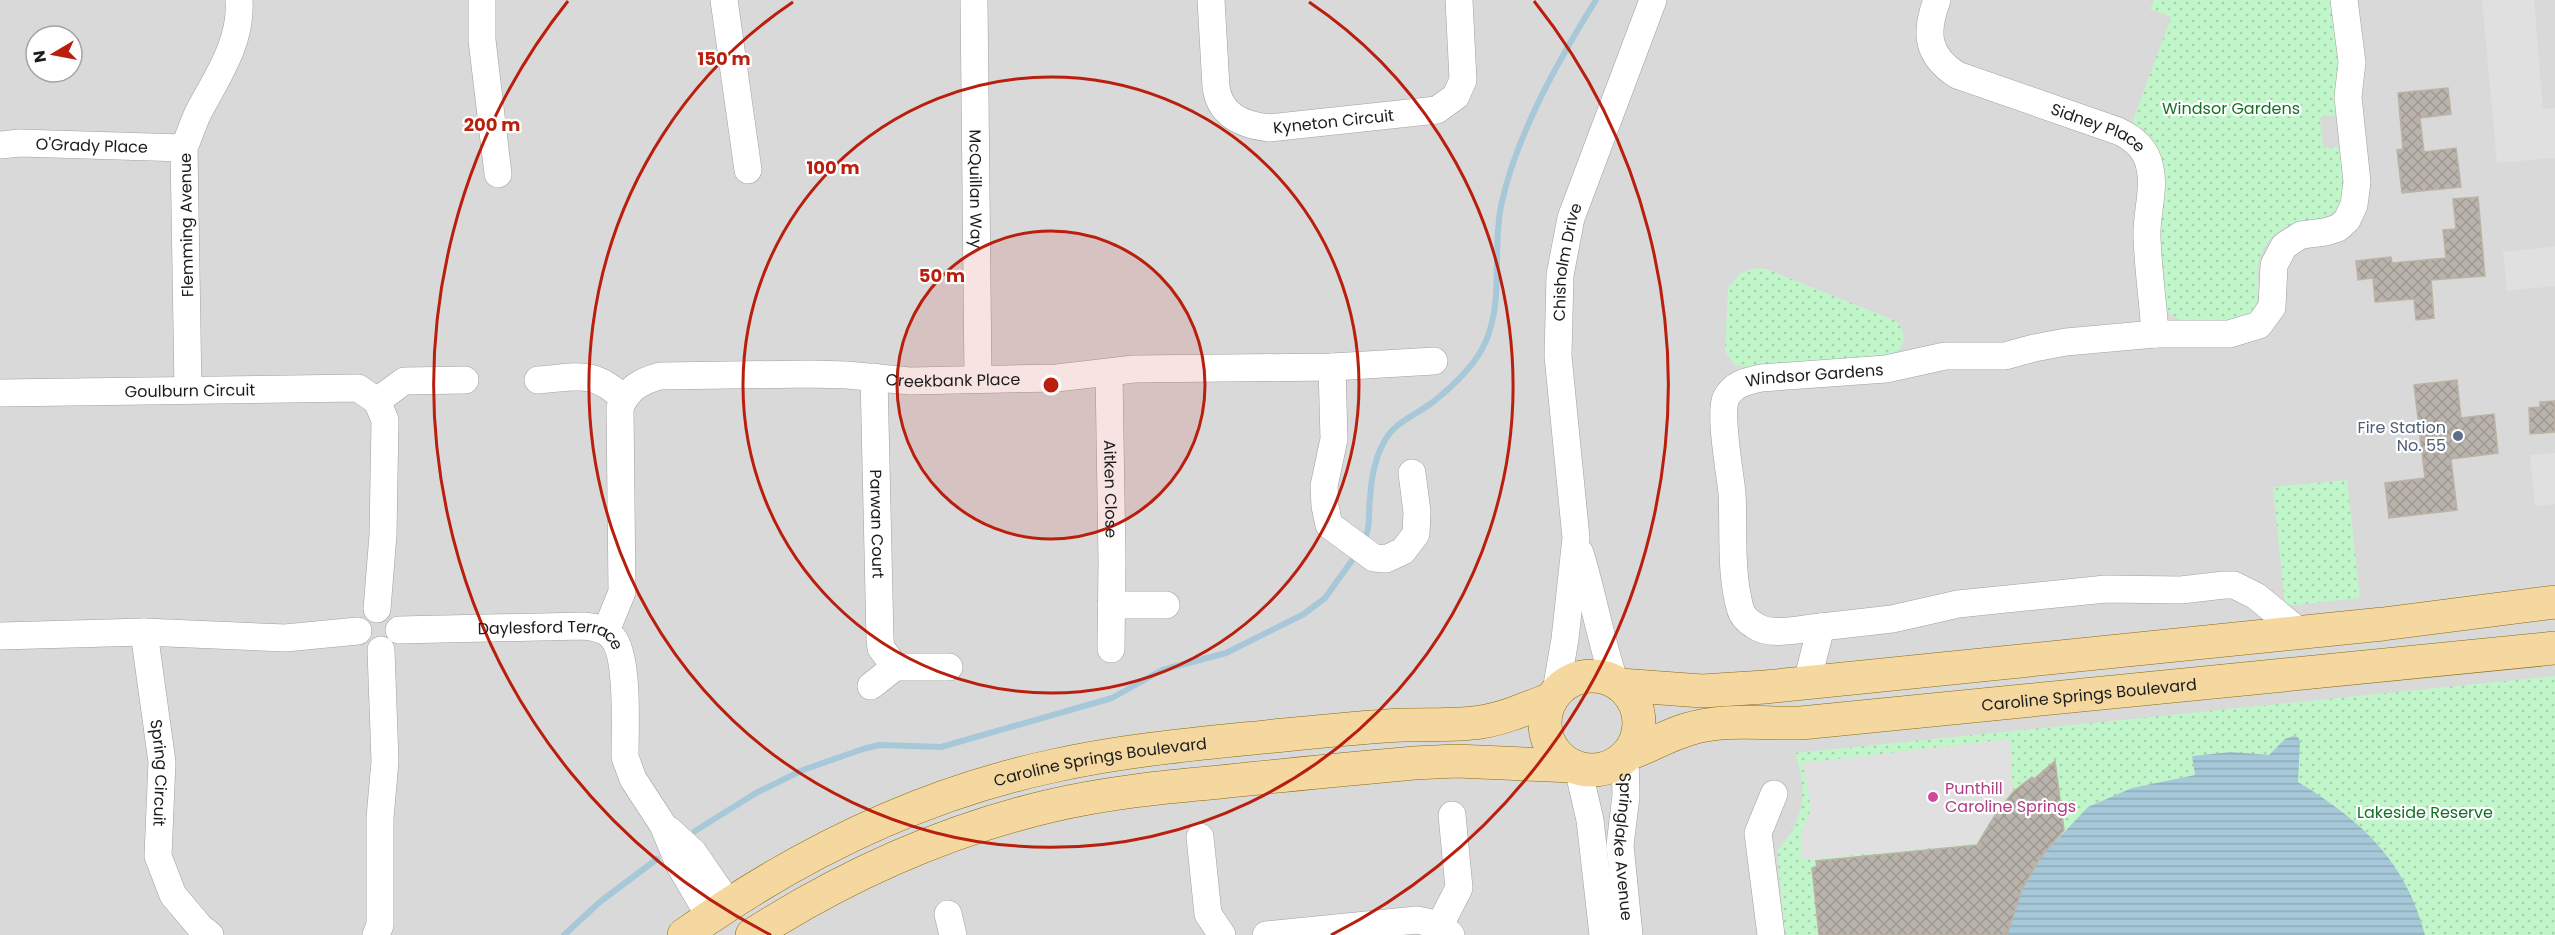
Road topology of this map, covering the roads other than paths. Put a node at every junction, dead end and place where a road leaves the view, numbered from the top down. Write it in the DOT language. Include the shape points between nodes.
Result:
graph roads {
  1 [pos="239,0"];
  2 [pos="482,0"];
  3 [pos="724,0"];
  4 [pos="974,0"];
  5 [pos="1210,0"];
  6 [pos="1460,0"];
  7 [pos="1653,0"];
  8 [pos="1937,0"];
  9 [pos="2344,0"];
  10 [pos="0,145"];
  11 [pos="184,148"];
  12 [pos="748,170"];
  13 [pos="498,174"];
  14 [pos="2155,334"];
  15 [pos="1434,361"];
  16 [pos="1332,367"];
  17 [pos="1108,373"];
  18 [pos="874,377"];
  19 [pos="978,379"];
  20 [pos="465,380"];
  21 [pos="538,380"];
  22 [pos="188,390"];
  23 [pos="0,393"];
  24 [pos="624,399"];
  25 [pos="377,401"];
  26 [pos="1412,473"];
  27 [pos="1575,538"];
  28 [pos="2555,602"];
  29 [pos="1111,605"];
  30 [pos="1166,606"];
  31 [pos="377,609"];
  32 [pos="2383,624"];
  33 [pos="1821,627"];
  34 [pos="399,630"];
  35 [pos="358,631"];
  36 [pos="606,631"];
  37 [pos="144,632"];
  38 [pos="2301,633"];
  39 [pos="0,636"];
  40 [pos="2555,648"];
  41 [pos="1111,649"];
  42 [pos="381,650"];
  43 [pos="2031,660"];
  44 [pos="2387,664"];
  45 [pos="895,667"];
  46 [pos="949,667"];
  47 [pos="1617,682"];
  48 [pos="1807,682"];
  49 [pos="871,686"];
  50 [pos="1554,695"];
  51 [pos="2036,700"];
  52 [pos="1626,756"];
  53 [pos="1576,767"];
  54 [pos="1774,794"];
  55 [pos="1452,814"];
  56 [pos="1200,837"];
  57 [pos="714,922"];
  58 [pos="1445,930"];
  59 [pos="210,935"];
  60 [pos="376,935"];
  61 [pos="741,935"];
  62 [pos="752,935"];
  63 [pos="1221,935"];
  64 [pos="1266,935"];
  65 [pos="1604,935"];
  66 [pos="1629,935"];
  67 [pos="1771,935"];
  1 -- 11 [label="street, Flemming Avenue" via="240,19 230,54"];
  2 -- 13 [label="street" via="482,39"];
  3 -- 12 [label="street"];
  4 -- 19 [label="street, McQuillan Way"];
  5 -- 6 [label="street, Kyneton Circuit" via="1219,100 1241,123 1269,128 1437,110 1456,96 1464,80"];
  7 -- 27 [label="street, Chisholm Drive" via="1571,218 1560,275 1558,356"];
  8 -- 14 [label="street, Sidney Place" via="1930,24 1931,43 1936,57 1950,70 2118,131 2141,147 2151,174 2147,236"];
  9 -- 14 [label="street, Windsor Gardens" via="2352,62 2348,98 2357,182 2347,220 2338,228 2301,235 2284,246 2274,265 2272,307 2259,325 2229,334"];
  10 -- 11 [label="street, O'Grady Place"];
  11 -- 22 [label="street, Flemming Avenue"];
  14 -- 33 [label="street, Windsor Gardens" via="2066,342 2005,356 1945,356 1886,369 1761,378 1732,390 1726,397 1724,413 1737,594 1742,613 1766,631"];
  15 -- 16 [label="street, Creekbank Place"];
  16 -- 17 [label="street, Creekbank Place" via="1134,369"];
  16 -- 26 [label="street" via="1334,439 1324,486 1329,525 1374,558 1386,559 1403,551 1416,534"];
  17 -- 19 [label="street, Creekbank Place"];
  17 -- 29 [label="street, Aitken Close"];
  18 -- 19 [label="street, Creekbank Place" via="910,381"];
  18 -- 24 [label="street, Creekbank Place" via="660,376 638,384"];
  18 -- 45 [label="street, Parwan Court" via="880,639 881,648"];
  20 -- 25 [label="street" via="404,381"];
  21 -- 24 [label="street" via="598,379"];
  22 -- 23 [label="street, Goulburn Circuit"];
  22 -- 25 [label="street, Goulburn Circuit" via="358,387"];
  24 -- 36 [label="street" via="620,421 622,592"];
  25 -- 31 [label="street" via="385,420 384,535"];
  27 -- 47 [label="street, Chisholm Drive" via="1600,636"];
  27 -- 50 [label="street, Chisholm Drive" via="1565,639"];
  28 -- 32 [label="main road"];
  29 -- 30 [label="street"];
  29 -- 41 [label="street, Aitken Close"];
  31 -- 34 [label="street" via="390,612"];
  31 -- 35 [label="street" via="365,613"];
  32 -- 38 [label="main road"];
  32 -- 44 [label="main road"];
  33 -- 38 [label="street" via="1892,619 1992,600 2126,588 2181,590 2234,585 2256,596"];
  33 -- 48 [label="street"];
  34 -- 36 [label="street, Daylesford Terrace" via="584,626"];
  34 -- 42 [label="street" via="396,641"];
  35 -- 37 [label="street" via="285,638"];
  35 -- 42 [label="street" via="363,644"];
  36 -- 57 [label="street, Daylesford Terrace" via="614,639 623,662 628,768 663,825 693,852"];
  37 -- 39 [label="street"];
  37 -- 59 [label="street, Spring Circuit" via="162,762 158,855 173,895"];
  38 -- 43 [label="main road"];
  40 -- 44 [label="main road, Caroline Springs Boulevard"];
  42 -- 60 [label="street" via="385,761 380,818 380,925"];
  43 -- 48 [label="main road"];
  43 -- 51 [label="main road"];
  44 -- 51 [label="main road, Caroline Springs Boulevard"];
  45 -- 46 [label="street"];
  45 -- 49 [label="street"];
  47 -- 48 [label="main road" via="1702,692"];
  47 -- 50 [label="main road" via="1599,675 1583,676 1569,681"];
  47 -- 52 [label="main road" via="1633,699 1639,718 1639,731"];
  50 -- 53 [label="main road" via="1545,725 1547,737 1562,759"];
  50 -- 57 [label="main road, Caroline Springs Boulevard" via="1505,717 1481,722 1283,735 1139,751 1051,766 968,789 879,823 793,864"];
  51 -- 52 [label="main road, Caroline Springs Boulevard" via="1801,723 1706,725 1669,736"];
  52 -- 53 [label="main road" via="1603,769"];
  52 -- 66 [label="street, Springlake Avenue" via="1620,845"];
  53 -- 62 [label="main road, Caroline Springs Boulevard" via="1456,761 1414,763 1149,789 1049,806 952,836 873,868 819,894"];
  53 -- 65 [label="street, Springlake Avenue" via="1590,820"];
  54 -- 67 [label="street" via="1758,832"];
  55 -- 58 [label="street" via="1459,888"];
  56 -- 63 [label="street" via="1208,914"];
  57 -- 61 [label="main road"];
  58 -- 64 [label="street" via="1417,920"];
}
